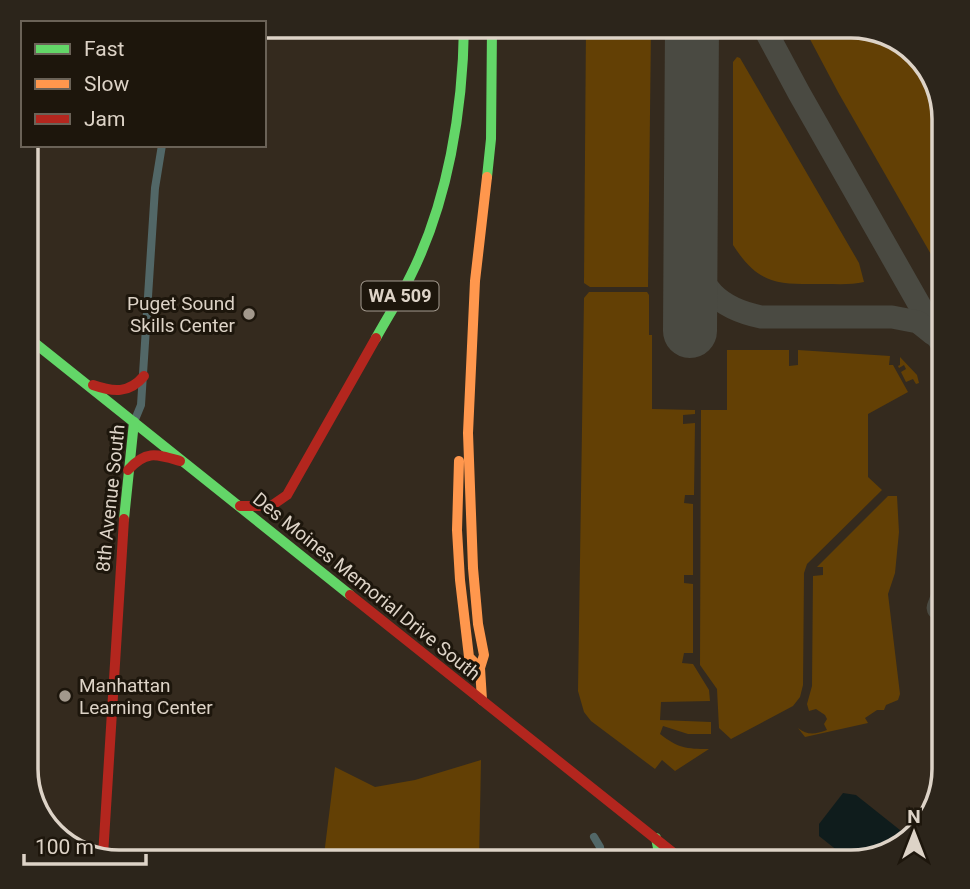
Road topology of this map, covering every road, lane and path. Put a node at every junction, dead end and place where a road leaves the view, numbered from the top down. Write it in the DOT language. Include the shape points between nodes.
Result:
graph roads {
  1 [pos="463,38"];
  2 [pos="484,38"];
  3 [pos="492,38"];
  4 [pos="162,147"];
  5 [pos="39,346"];
  6 [pos="144,376"];
  7 [pos="83,382"];
  8 [pos="134,422"];
  9 [pos="186,462"];
  10 [pos="128,470"];
  11 [pos="240,506"];
  12 [pos="480,668"];
  13 [pos="482,700"];
  14 [pos="594,837"];
  15 [pos="656,838"];
  16 [pos="103,849"];
  17 [pos="600,850"];
  18 [pos="658,850"];
  19 [pos="670,850"];
  1 -- 11 [label="main road, WA 509" via="449,167 427,241 410,277 287,495 267,508"];
  2 -- 12 [label="main road" via="484,118 462,341 457,530 466,640 469,657"];
  3 -- 12 [label="main road" via="491,139 474,293 468,406 470,532 484,655"];
  4 -- 6 [label="street, 8th Avenue South"];
  5 -- 7 [label="main road, Des Moines Memorial Drive South"];
  6 -- 7 [label="main road" via="132,388 116,393"];
  6 -- 8 [label="street, 8th Avenue South"];
  7 -- 8 [label="main road, Des Moines Memorial Drive South"];
  8 -- 9 [label="main road, Des Moines Memorial Drive South"];
  8 -- 10 [label="main road, 8th Avenue South"];
  9 -- 10 [label="main road" via="150,453"];
  9 -- 11 [label="main road, Des Moines Memorial Drive South"];
  10 -- 16 [label="main road, 8th Avenue South"];
  11 -- 13 [label="main road, Des Moines Memorial Drive South"];
  12 -- 13 [label="main road"];
  13 -- 15 [label="main road, Des Moines Memorial Drive South"];
  14 -- 17 [label="street"];
  15 -- 18 [label="main road"];
  15 -- 19 [label="main road, Des Moines Memorial Drive South"];
}
